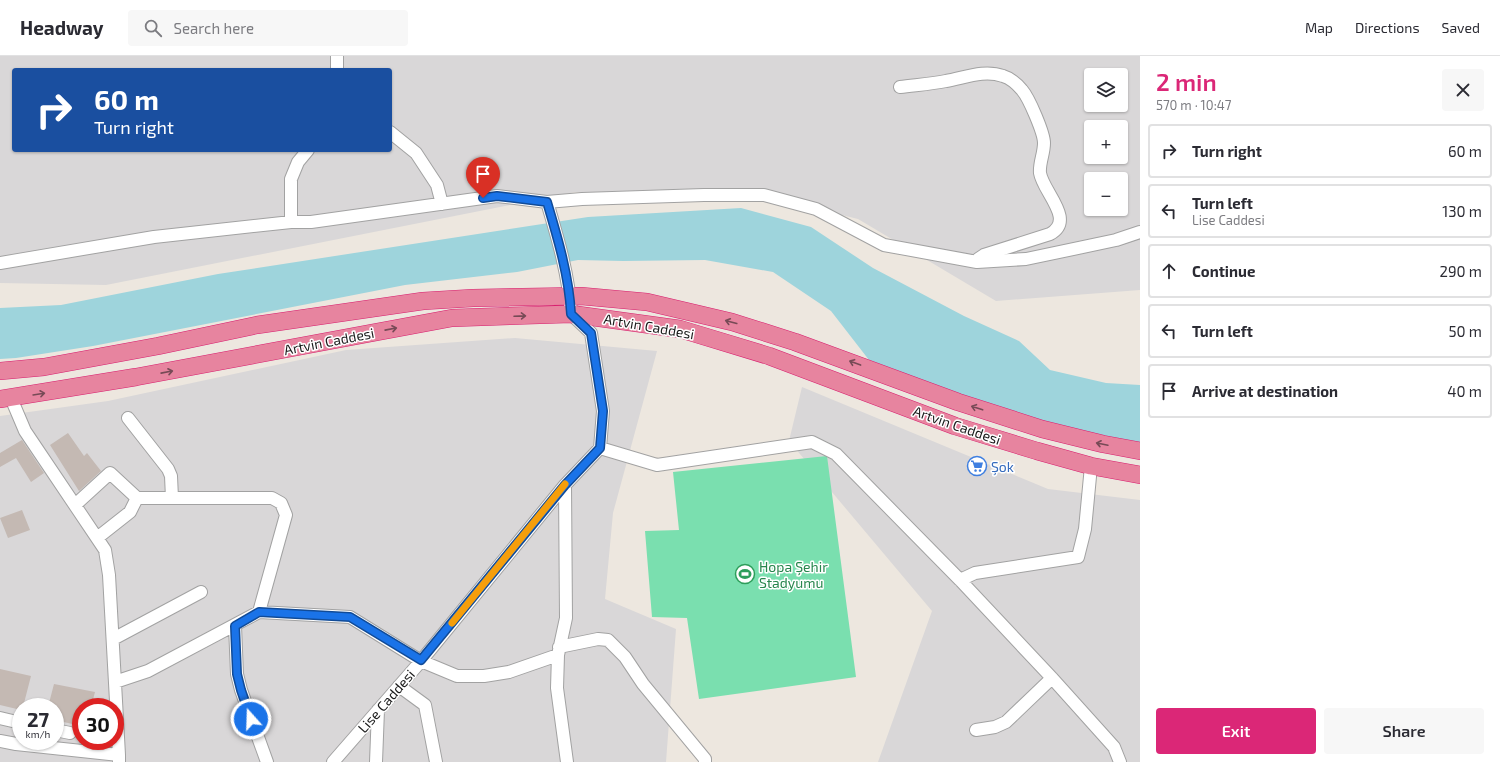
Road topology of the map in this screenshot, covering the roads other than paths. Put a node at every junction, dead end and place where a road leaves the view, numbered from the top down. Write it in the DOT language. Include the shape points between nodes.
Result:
graph roads {
  1 [pos="337,56"];
  2 [pos="337,68"];
  3 [pos="900,87"];
  4 [pos="392,134"];
  5 [pos="306,152"];
  6 [pos="547,202"];
  7 [pos="442,204"];
  8 [pos="291,222"];
  9 [pos="1140,232"];
  10 [pos="977,262"];
  11 [pos="0,263"];
  12 [pos="570,296"];
  13 [pos="571,314"];
  14 [pos="0,371"];
  15 [pos="6,399"];
  16 [pos="128,418"];
  17 [pos="600,448"];
  18 [pos="1140,451"];
  19 [pos="1091,466"];
  20 [pos="1140,475"];
  21 [pos="565,485"];
  22 [pos="137,498"];
  23 [pos="172,498"];
  24 [pos="75,505"];
  25 [pos="97,538"];
  26 [pos="960,580"];
  27 [pos="201,592"];
  28 [pos="259,612"];
  29 [pos="235,626"];
  30 [pos="113,639"];
  31 [pos="559,651"];
  32 [pos="421,660"];
  33 [pos="1052,678"];
  34 [pos="115,682"];
  35 [pos="399,686"];
  36 [pos="378,710"];
  37 [pos="0,718"];
  38 [pos="12,721"];
  39 [pos="976,730"];
  40 [pos="64,732"];
  41 [pos="70,733"];
  42 [pos="0,741"];
  43 [pos="119,758"];
  44 [pos="267,762"];
  45 [pos="333,762"];
  46 [pos="376,762"];
  47 [pos="436,762"];
  48 [pos="567,762"];
  49 [pos="705,762"];
  50 [pos="1120,762"];
  1 -- 2 [label="street"];
  3 -- 10 [label="street" via="987,73 1010,80 1025,93 1044,139 1041,177 1060,214 1060,223 1050,234 981,256"];
  4 -- 7 [label="street" via="416,154 437,185"];
  5 -- 8 [label="street" via="298,162 291,179"];
  6 -- 7 [label="street" via="497,196"];
  6 -- 10 [label="street" via="764,195 816,209 884,246"];
  6 -- 12 [label="street"];
  7 -- 8 [label="street" via="311,222"];
  8 -- 11 [label="street" via="154,237"];
  9 -- 10 [label="street" via="1116,240 1026,258"];
  12 -- 13 [label="street"];
  12 -- 14 [label="highway, Artvin Caddesi" via="423,301 257,325 44,367"];
  18 -- 12 [label="highway, Artvin Caddesi, one-way" via="1042,429 732,322 647,302"];
  15 -- 13 [label="highway, Artvin Caddesi, one-way" via="144,376 452,318"];
  13 -- 17 [label="street" via="591,333 603,411"];
  13 -- 19 [label="highway, Artvin Caddesi" via="680,329 769,356 954,426"];
  15 -- 24 [label="street"];
  16 -- 23 [label="street" via="168,469 171,476"];
  17 -- 21 [label="street, Lise Caddesi"];
  17 -- 26 [label="street" via="658,465 812,442 836,454"];
  19 -- 20 [label="highway, Artvin Caddesi"];
  19 -- 26 [label="street" via="1085,530 1078,558 975,573"];
  21 -- 31 [label="street" via="566,618"];
  21 -- 32 [label="street, Lise Caddesi"];
  22 -- 23 [label="street"];
  22 -- 24 [label="street" via="110,472"];
  22 -- 25 [label="street" via="130,512"];
  23 -- 28 [label="street" via="272,498 281,503 286,515"];
  24 -- 25 [label="street"];
  25 -- 30 [label="street" via="105,550 109,575"];
  26 -- 33 [label="street"];
  27 -- 30 [label="street"];
  28 -- 29 [label="street"];
  28 -- 32 [label="street" via="350,617"];
  29 -- 34 [label="street" via="148,671"];
  29 -- 44 [label="street" via="238,680"];
  30 -- 34 [label="street"];
  31 -- 32 [label="street" via="509,672 484,676 457,676"];
  31 -- 48 [label="street" via="557,688"];
  31 -- 49 [label="street" via="598,639 608,640 625,657 642,684"];
  32 -- 35 [label="street, Lise Caddesi"];
  33 -- 39 [label="street" via="1006,722"];
  33 -- 50 [label="street" via="1114,747"];
  34 -- 43 [label="street"];
  35 -- 36 [label="street, Lise Caddesi"];
  35 -- 47 [label="street" via="425,705"];
  36 -- 45 [label="street, Lise Caddesi"];
  36 -- 46 [label="street"];
  37 -- 38 [label="street"];
  40 -- 41 [label="street"];
  42 -- 43 [label="street"];
}
